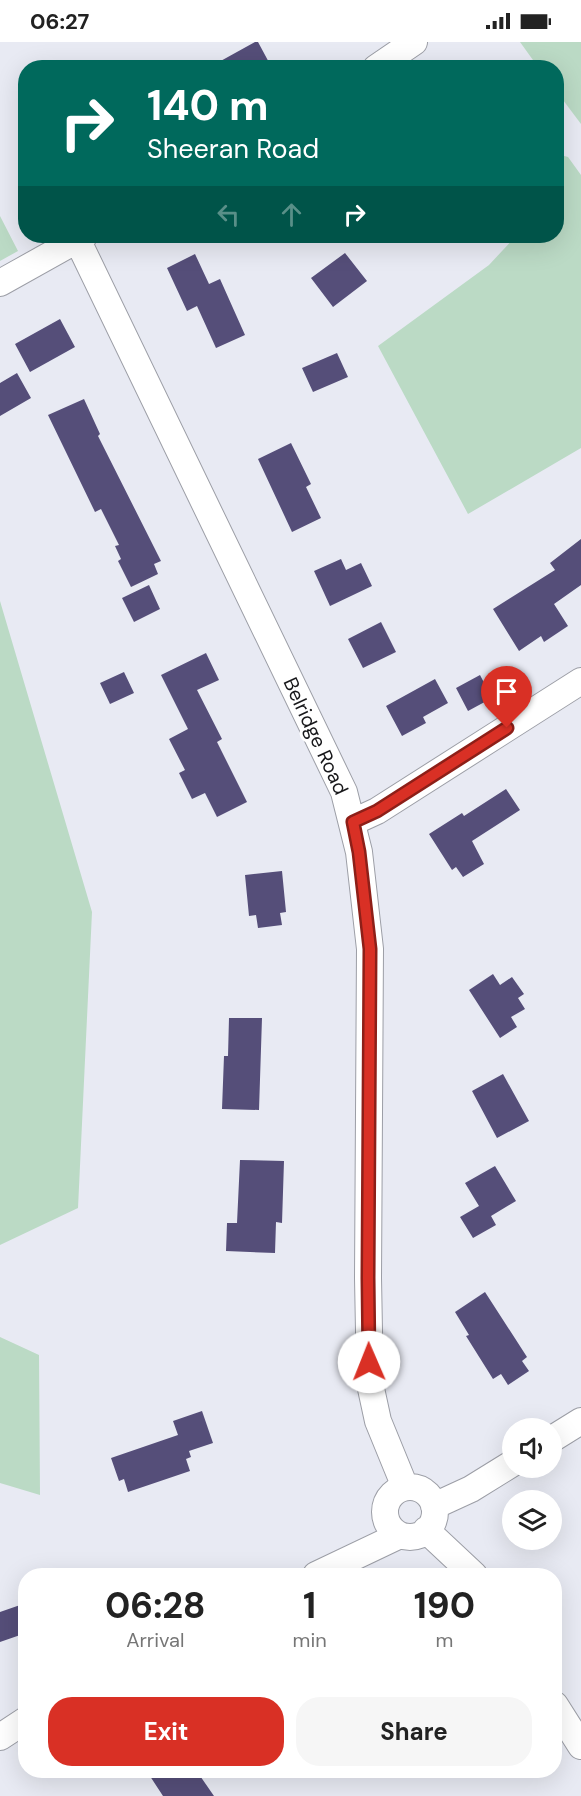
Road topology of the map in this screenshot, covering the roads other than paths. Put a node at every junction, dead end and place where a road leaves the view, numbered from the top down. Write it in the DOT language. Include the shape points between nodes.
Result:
graph roads {
  1 [pos="414,42"];
  2 [pos="388,60"];
  3 [pos="70,243"];
  4 [pos="83,243"];
  5 [pos="0,284"];
  6 [pos="581,681"];
  7 [pos="353,822"];
  8 [pos="581,1421"];
  9 [pos="562,1433"];
  10 [pos="502,1470"];
  11 [pos="405,1487"];
  12 [pos="434,1506"];
  13 [pos="426,1530"];
  14 [pos="400,1535"];
  15 [pos="331,1568"];
  16 [pos="467,1568"];
  17 [pos="562,1716"];
  18 [pos="18,1725"];
  19 [pos="0,1737"];
  20 [pos="581,1746"];
  1 -- 2 [label="street"];
  3 -- 5 [label="street"];
  4 -- 7 [label="street, Belridge Road" via="344,792"];
  6 -- 7 [label="street" via="377,811"];
  7 -- 11 [label="street, Belridge Road" via="370,949 370,1384 378,1421"];
  8 -- 9 [label="street"];
  10 -- 12 [label="street"];
  11 -- 12 [label="street" via="420,1489"];
  11 -- 14 [label="street" via="388,1499 385,1513 389,1526"];
  12 -- 13 [label="street" via="434,1517"];
  13 -- 14 [label="street" via="414,1536"];
  13 -- 16 [label="street"];
  14 -- 15 [label="street"];
  17 -- 20 [label="street"];
  18 -- 19 [label="street"];
}
